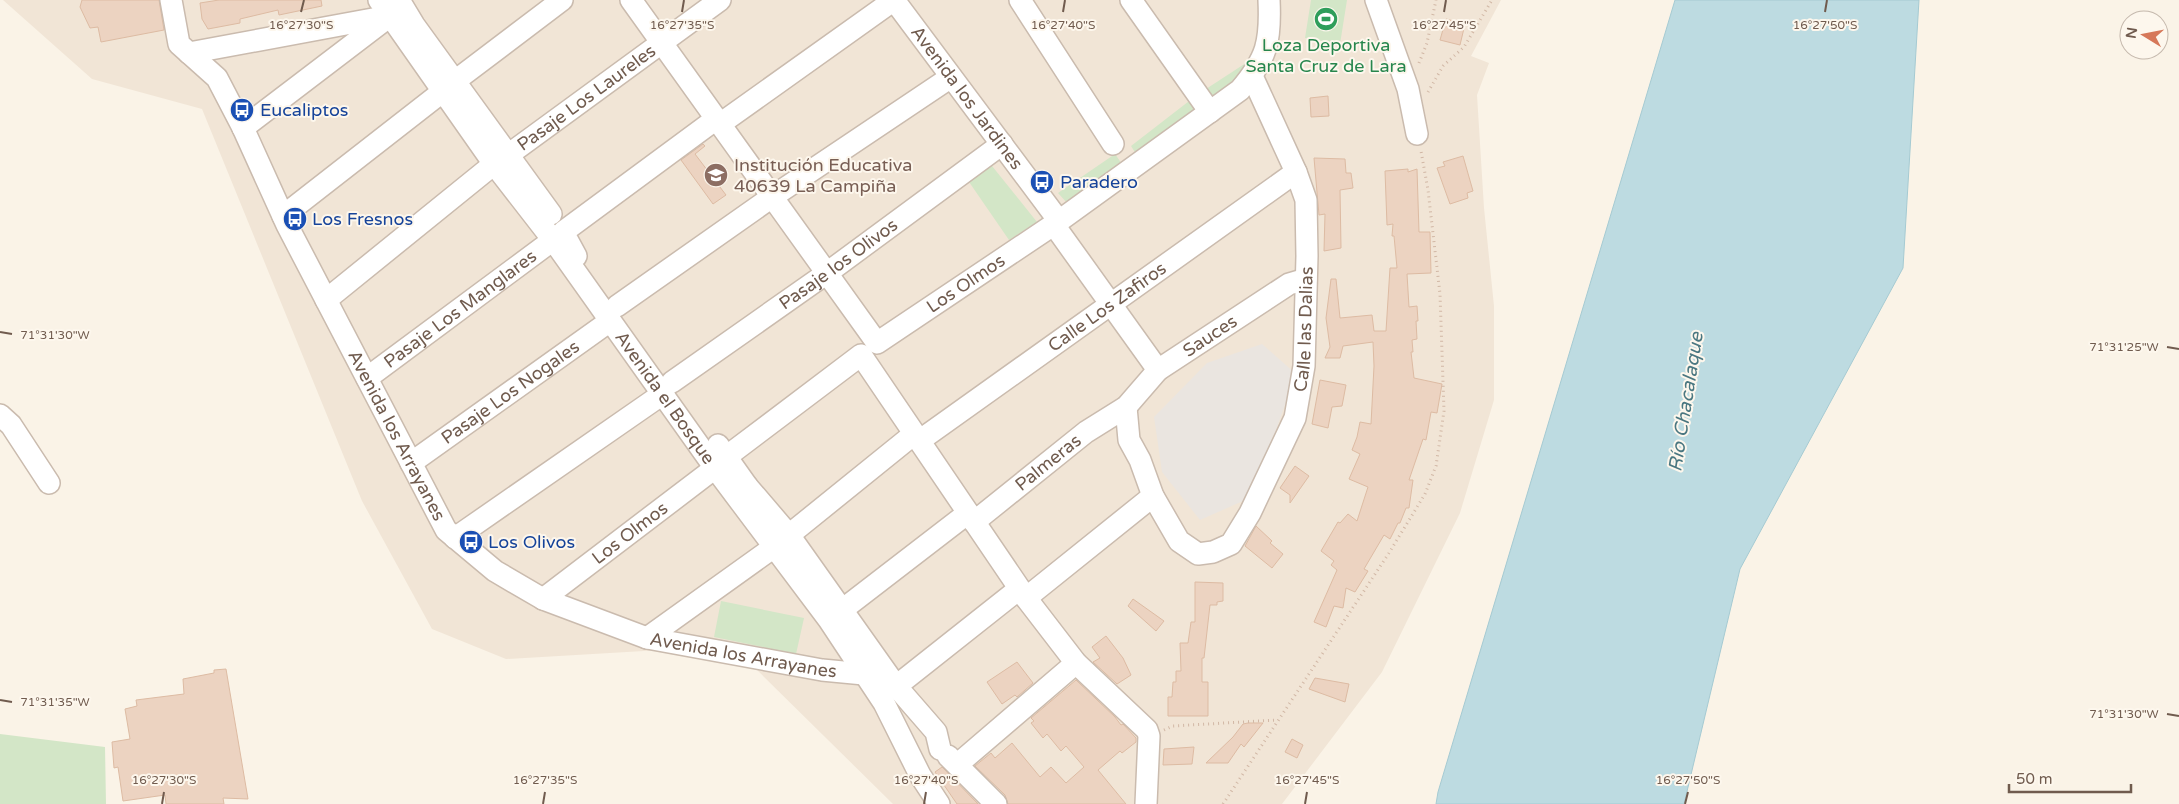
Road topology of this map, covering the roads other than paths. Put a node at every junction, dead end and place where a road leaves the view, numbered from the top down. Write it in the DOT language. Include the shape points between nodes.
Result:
graph roads {
  1 [pos="171,0"];
  2 [pos="562,0"];
  3 [pos="631,0"];
  4 [pos="720,0"];
  5 [pos="894,0"];
  6 [pos="1020,0"];
  7 [pos="1131,0"];
  8 [pos="1255,0"];
  9 [pos="1269,0"];
  10 [pos="1376,0"];
  11 [pos="397,5"];
  12 [pos="1270,21"];
  13 [pos="662,44"];
  14 [pos="189,52"];
  15 [pos="1252,76"];
  16 [pos="951,77"];
  17 [pos="449,87"];
  18 [pos="1210,112"];
  19 [pos="718,121"];
  20 [pos="243,128"];
  21 [pos="1417,134"];
  22 [pos="1002,144"];
  23 [pos="1113,144"];
  24 [pos="501,160"];
  25 [pos="1296,172"];
  26 [pos="772,197"];
  27 [pos="283,216"];
  28 [pos="1057,223"];
  29 [pos="558,236"];
  30 [pos="827,273"];
  31 [pos="1306,279"];
  32 [pos="326,300"];
  33 [pos="1111,304"];
  34 [pos="613,313"];
  35 [pos="869,349"];
  36 [pos="1158,370"];
  37 [pos="367,378"];
  38 [pos="668,388"];
  39 [pos="1126,407"];
  40 [pos="0,415"];
  41 [pos="917,438"];
  42 [pos="721,462"];
  43 [pos="411,463"];
  44 [pos="49,483"];
  45 [pos="1153,496"];
  46 [pos="971,518"];
  47 [pos="455,538"];
  48 [pos="782,541"];
  49 [pos="1023,594"];
  50 [pos="543,599"];
  51 [pos="842,610"];
  52 [pos="646,638"];
  53 [pos="1076,663"];
  54 [pos="864,674"];
  55 [pos="904,680"];
  56 [pos="884,703"];
  57 [pos="940,749"];
  58 [pos="958,764"];
  59 [pos="939,804"];
  60 [pos="996,804"];
  61 [pos="1146,804"];
  1 -- 14 [label="street, Avenida los Arrayanes" via="179,44"];
  2 -- 17 [label="street"];
  3 -- 13 [label="street"];
  4 -- 13 [label="street, Pasaje Los Laureles"];
  5 -- 16 [label="street, Avenida los Jardines"];
  5 -- 19 [label="street, Pasaje Los Manglares"];
  6 -- 23 [label="street"];
  7 -- 18 [label="street"];
  8 -- 12 [label="street"];
  9 -- 12 [label="street"];
  10 -- 21 [label="street" via="1417,92"];
  11 -- 14 [label="street"];
  11 -- 17 [label="street, Avenida el Bosque"];
  11 -- 20 [label="street"];
  12 -- 15 [label="street, Los Olmos" via="1267,50"];
  13 -- 19 [label="street"];
  13 -- 24 [label="street, Pasaje Los Laureles"];
  14 -- 20 [label="street, Avenida los Arrayanes" via="217,78"];
  15 -- 18 [label="street, Los Olmos" via="1240,90"];
  15 -- 25 [label="street, Calle las Dalias"];
  16 -- 22 [label="street, Avenida los Jardines"];
  16 -- 26 [label="street, Pasaje Los Nogales"];
  17 -- 24 [label="street, Avenida el Bosque"];
  17 -- 27 [label="street"];
  18 -- 28 [label="street, Los Olmos"];
  19 -- 26 [label="street"];
  19 -- 29 [label="street, Pasaje Los Manglares"];
  20 -- 27 [label="street, Avenida los Arrayanes"];
  22 -- 28 [label="street, Avenida los Jardines"];
  22 -- 30 [label="street, Pasaje los Olivos"];
  24 -- 29 [label="street"];
  24 -- 29 [label="street, Avenida el Bosque" via="512,186"];
  24 -- 32 [label="street, Pasaje Los Laureles"];
  25 -- 31 [label="street, Calle las Dalias" via="1306,200"];
  25 -- 33 [label="street, Calle Los Zafiros"];
  26 -- 30 [label="street"];
  26 -- 34 [label="street, Pasaje Los Nogales"];
  27 -- 32 [label="street, Avenida los Arrayanes"];
  28 -- 33 [label="street, Avenida los Jardines"];
  28 -- 35 [label="street, Los Olmos"];
  29 -- 34 [label="street"];
  29 -- 34 [label="street, Avenida el Bosque" via="570,264"];
  29 -- 37 [label="street, Pasaje Los Manglares"];
  30 -- 35 [label="street"];
  30 -- 38 [label="street, Pasaje los Olivos"];
  31 -- 36 [label="street, Sauces" via="1289,284"];
  31 -- 45 [label="street, Calle las Dalias" via="1304,366 1295,418 1250,513 1231,544 1198,554 1179,541"];
  32 -- 37 [label="street, Avenida los Arrayanes"];
  33 -- 36 [label="street, Avenida los Jardines"];
  33 -- 41 [label="street, Calle Los Zafiros"];
  34 -- 38 [label="street, Avenida el Bosque"];
  34 -- 43 [label="street, Pasaje Los Nogales"];
  35 -- 41 [label="street"];
  35 -- 42 [label="street, Los Olmos"];
  36 -- 39 [label="street, Sauces"];
  37 -- 43 [label="street, Avenida los Arrayanes"];
  38 -- 42 [label="street, Avenida el Bosque"];
  38 -- 47 [label="street, Pasaje los Olivos"];
  39 -- 45 [label="street" via="1129,440"];
  39 -- 46 [label="street, Palmeras" via="1086,432"];
  40 -- 44 [label="street" via="11,425"];
  41 -- 46 [label="street"];
  41 -- 48 [label="street, Calle Los Zafiros"];
  42 -- 48 [label="street, Avenida el Bosque"];
  42 -- 50 [label="street, Los Olmos"];
  43 -- 47 [label="street, Avenida los Arrayanes" via="446,530"];
  45 -- 49 [label="street"];
  46 -- 49 [label="street"];
  46 -- 51 [label="street, Palmeras"];
  47 -- 50 [label="street, Avenida los Arrayanes" via="495,571"];
  48 -- 51 [label="street"];
  48 -- 52 [label="street, Calle Los Zafiros"];
  48 -- 54 [label="street"];
  49 -- 53 [label="street"];
  49 -- 55 [label="street"];
  50 -- 52 [label="street, Avenida los Arrayanes"];
  51 -- 57 [label="street" via="896,686 936,732"];
  52 -- 54 [label="street, Avenida los Arrayanes" via="822,670"];
  53 -- 58 [label="street"];
  53 -- 61 [label="street" via="1150,736"];
  54 -- 56 [label="street"];
  56 -- 57 [label="street"];
  56 -- 59 [label="street" via="920,775"];
  57 -- 58 [label="street"];
  58 -- 60 [label="street"];
}
